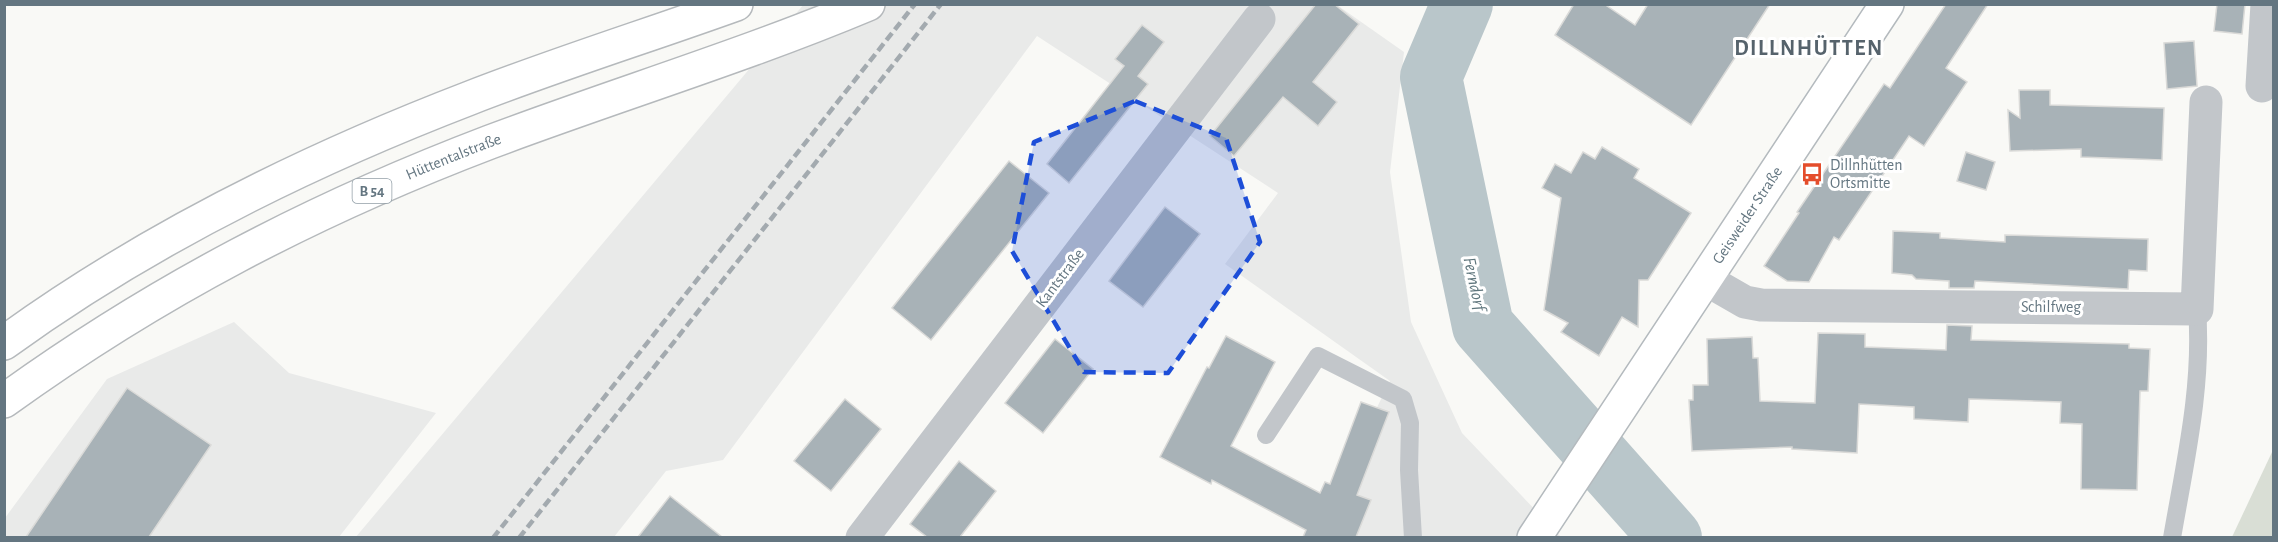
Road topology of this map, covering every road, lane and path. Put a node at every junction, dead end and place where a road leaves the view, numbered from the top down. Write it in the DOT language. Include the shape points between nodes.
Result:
graph roads {
  1 [pos="736,4"];
  2 [pos="868,4"];
  3 [pos="1887,4"];
  4 [pos="2267,4"];
  5 [pos="1259,19"];
  6 [pos="2262,86"];
  7 [pos="2206,102"];
  8 [pos="1705,279"];
  9 [pos="2197,309"];
  10 [pos="4,343"];
  11 [pos="4,401"];
  12 [pos="1266,435"];
  13 [pos="1543,524"];
  14 [pos="862,537"];
  15 [pos="1413,537"];
  16 [pos="2172,537"];
  1 -- 10 [label="main road" via="470,98 246,195 138,254"];
  2 -- 11 [label="main road, Hüttentalstraße / B 54" via="489,143 267,239 167,293"];
  3 -- 8 [label="main road, Geisweider Straße"];
  4 -- 6 [label="street"];
  5 -- 14 [label="street, Kantstraße"];
  7 -- 9 [label="street"];
  8 -- 9 [label="street, Schilfweg" via="1745,302 1761,305"];
  8 -- 13 [label="main road, Geisweider Straße"];
  9 -- 16 [label="lane" via="2195,402"];
  12 -- 15 [label="lane" via="1318,356 1403,399 1410,423"];
}
